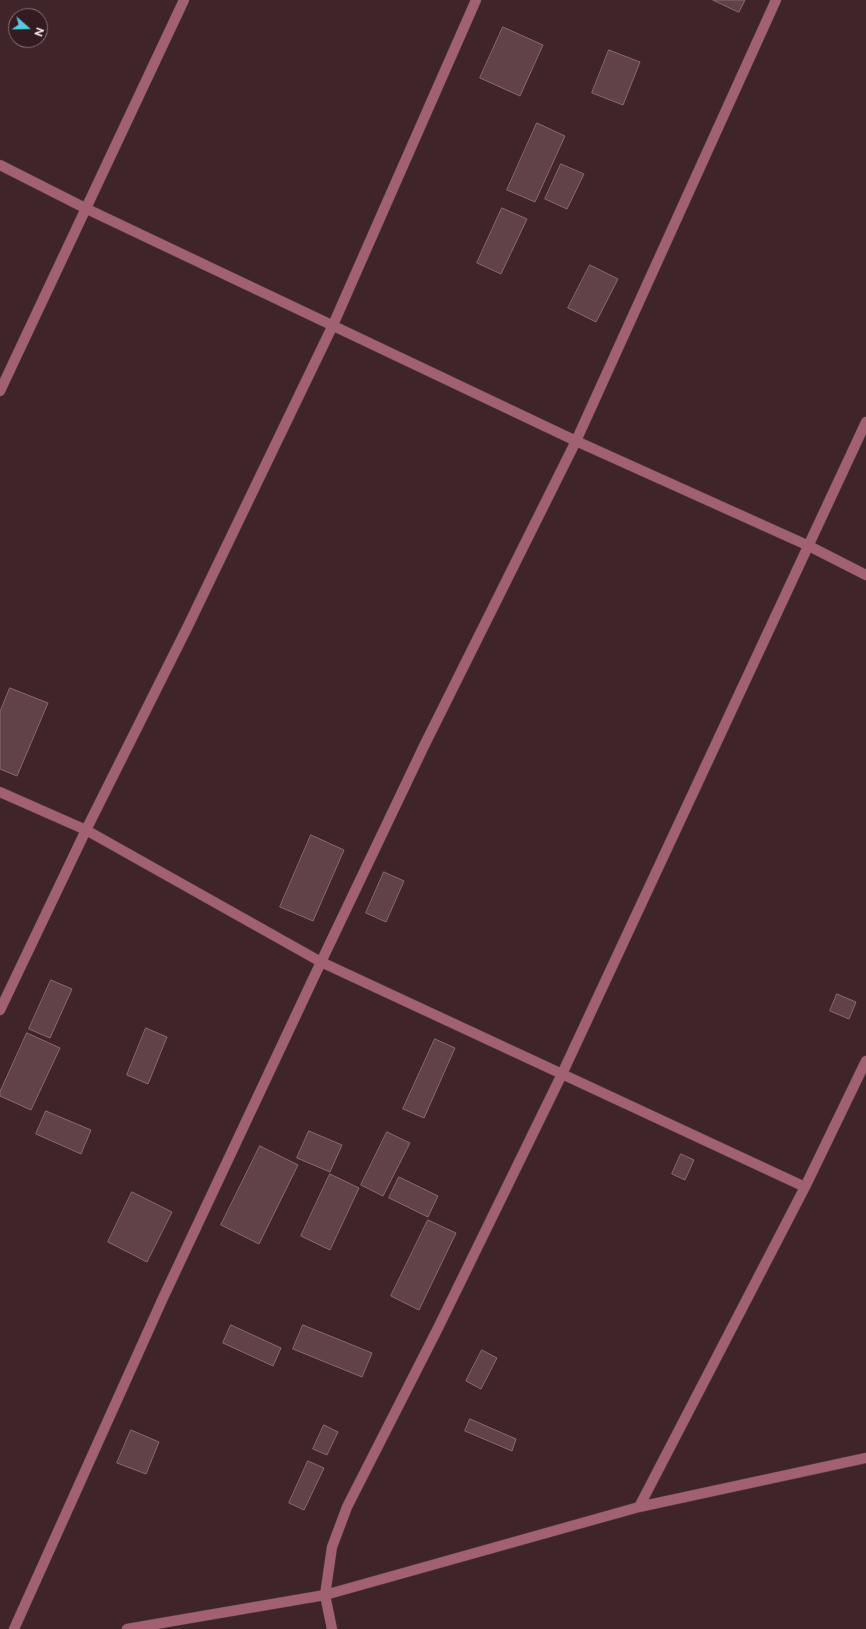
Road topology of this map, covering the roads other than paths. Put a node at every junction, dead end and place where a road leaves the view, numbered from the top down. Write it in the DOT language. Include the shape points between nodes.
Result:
graph roads {
  1 [pos="184,0"];
  2 [pos="476,0"];
  3 [pos="776,0"];
  4 [pos="0,165"];
  5 [pos="87,209"];
  6 [pos="333,325"];
  7 [pos="0,391"];
  8 [pos="866,422"];
  9 [pos="576,441"];
  10 [pos="809,546"];
  11 [pos="866,576"];
  12 [pos="0,792"];
  13 [pos="86,830"];
  14 [pos="321,962"];
  15 [pos="0,1010"];
  16 [pos="866,1061"];
  17 [pos="562,1074"];
  18 [pos="805,1187"];
  19 [pos="866,1458"];
  20 [pos="639,1507"];
  21 [pos="325,1595"];
  22 [pos="14,1629"];
  23 [pos="127,1629"];
  24 [pos="332,1629"];
  1 -- 5 [label="street"];
  2 -- 6 [label="street"];
  3 -- 9 [label="street"];
  4 -- 5 [label="street"];
  5 -- 6 [label="street"];
  5 -- 7 [label="street"];
  6 -- 9 [label="street"];
  6 -- 13 [label="street"];
  8 -- 10 [label="street"];
  9 -- 10 [label="street"];
  9 -- 14 [label="street" via="424,746"];
  10 -- 11 [label="street"];
  10 -- 17 [label="street"];
  12 -- 13 [label="street"];
  13 -- 14 [label="street"];
  13 -- 15 [label="street"];
  14 -- 17 [label="street"];
  14 -- 22 [label="street" via="163,1298"];
  16 -- 18 [label="street"];
  17 -- 18 [label="street"];
  17 -- 21 [label="street" via="347,1507 332,1546"];
  18 -- 20 [label="street"];
  19 -- 20 [label="street"];
  20 -- 21 [label="street"];
  21 -- 23 [label="street"];
  21 -- 24 [label="street"];
}
